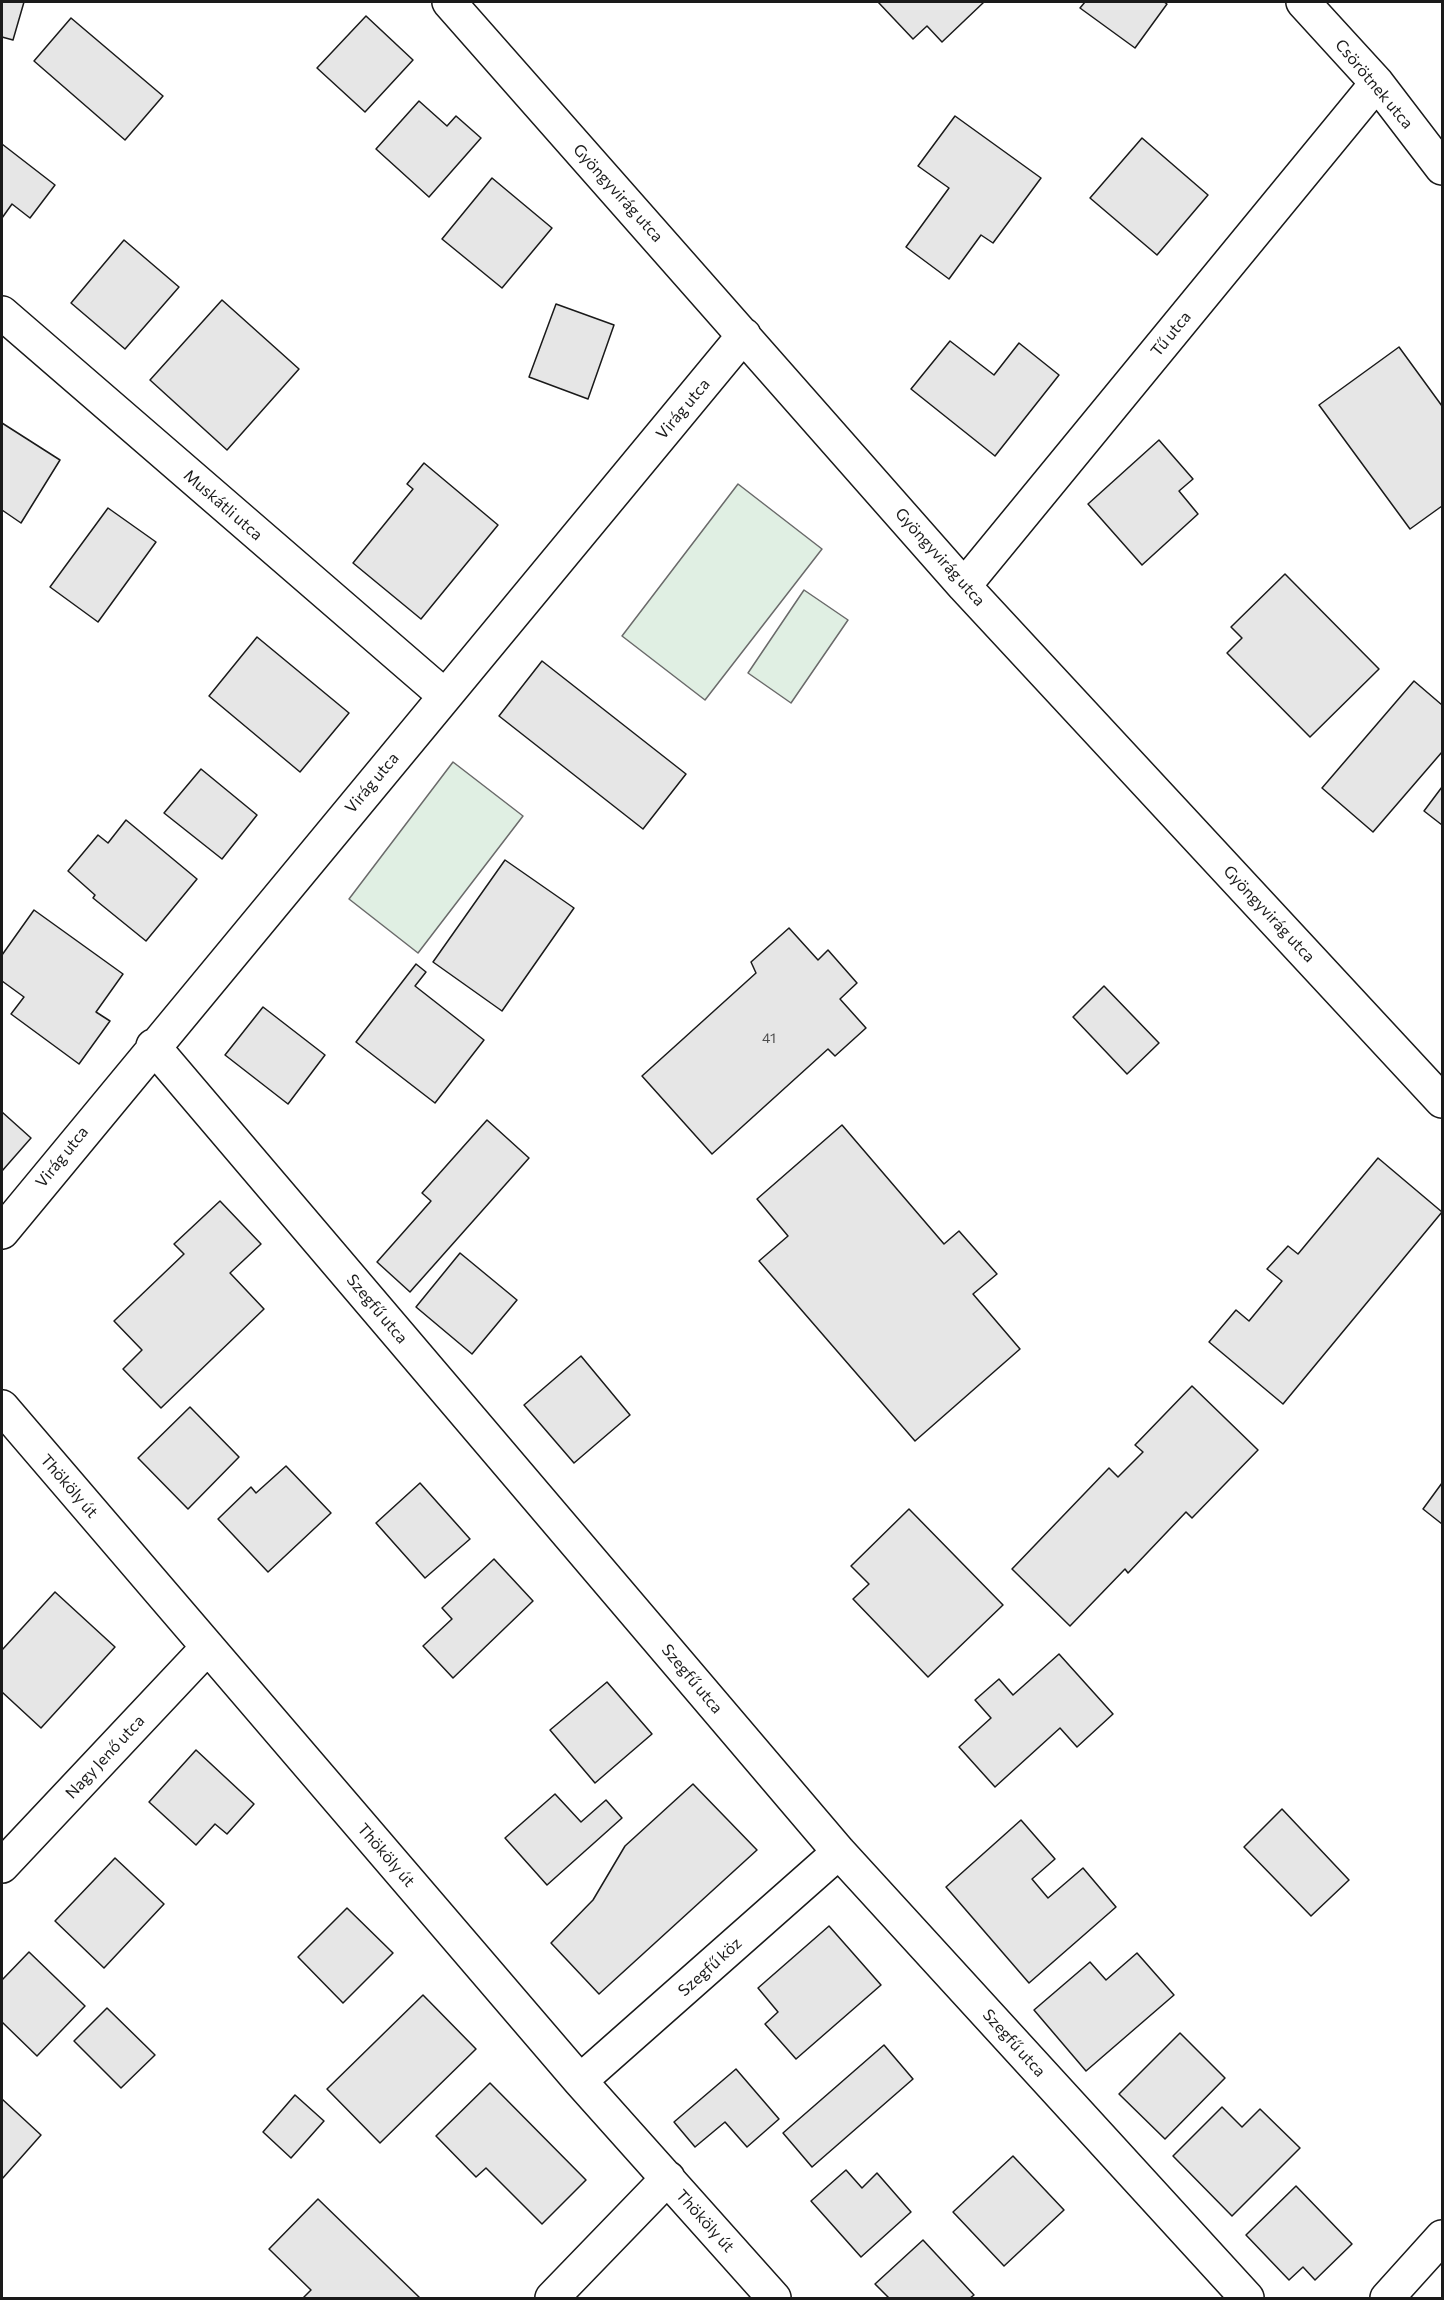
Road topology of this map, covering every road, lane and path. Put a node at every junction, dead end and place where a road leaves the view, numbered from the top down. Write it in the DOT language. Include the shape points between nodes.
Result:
graph roads {
  1 [pos="449,2"];
  2 [pos="1303,2"];
  3 [pos="1377,83"];
  4 [pos="1443,168"];
  5 [pos="2,314"];
  6 [pos="744,335"];
  7 [pos="964,586"];
  8 [pos="445,696"];
  9 [pos="153,1046"];
  10 [pos="1443,1101"];
  11 [pos="2,1232"];
  12 [pos="2,1407"];
  13 [pos="208,1647"];
  14 [pos="839,1852"];
  15 [pos="2,1866"];
  16 [pos="580,2081"];
  17 [pos="668,2178"];
  18 [pos="1443,2237"];
  19 [pos="552,2298"];
  20 [pos="774,2298"];
  21 [pos="1247,2298"];
  22 [pos="1387,2298"];
  1 -- 6 [label="street, Gyöngyvirág utca"];
  2 -- 3 [label="street, Csörötnek utca"];
  3 -- 4 [label="street, Csörötnek utca"];
  3 -- 7 [label="street, Tű utca"];
  5 -- 8 [label="street, Muskátli utca"];
  6 -- 7 [label="street, Gyöngyvirág utca"];
  6 -- 8 [label="street, Virág utca"];
  7 -- 10 [label="street, Gyöngyvirág utca"];
  8 -- 9 [label="street, Virág utca"];
  9 -- 11 [label="street, Virág utca"];
  9 -- 14 [label="street, Szegfű utca"];
  12 -- 13 [label="street, Thököly út"];
  13 -- 15 [label="street, Nagy Jenő utca"];
  13 -- 16 [label="street, Thököly út"];
  14 -- 16 [label="street, Szegfű köz"];
  14 -- 21 [label="street, Szegfű utca"];
  16 -- 17 [label="street, Thököly út"];
  17 -- 19 [label="street"];
  17 -- 20 [label="street, Thököly út"];
  18 -- 22 [label="street"];
}
